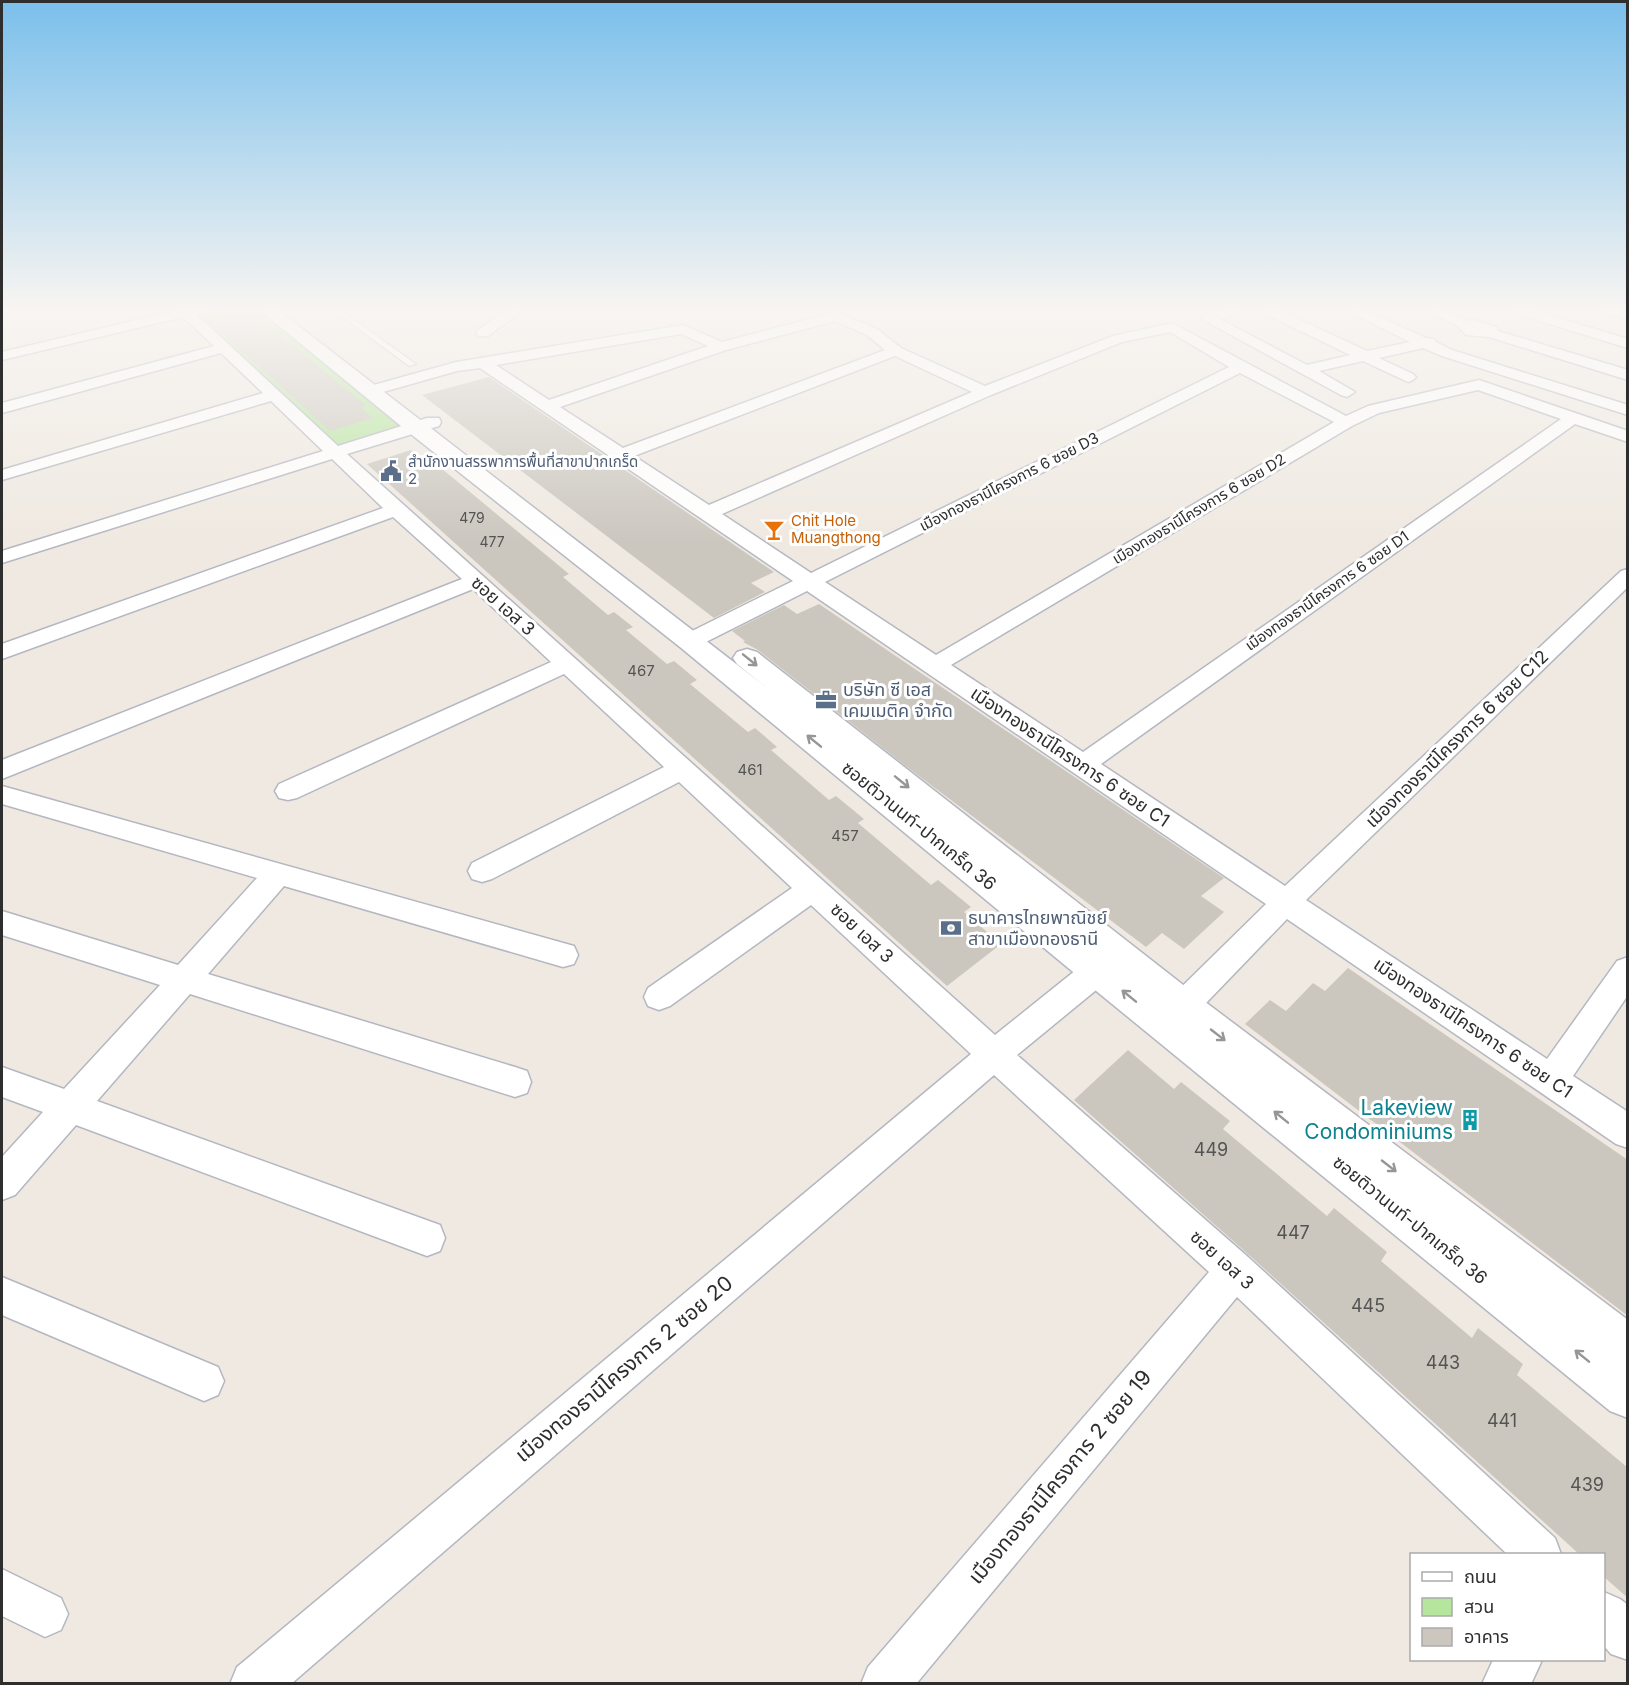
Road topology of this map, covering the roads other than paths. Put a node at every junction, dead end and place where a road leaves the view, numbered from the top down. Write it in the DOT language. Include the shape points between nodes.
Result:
graph roads {
  1 [pos="85,386"];
  2 [pos="264,386"];
  3 [pos="374,386"];
  4 [pos="375,386"];
  5 [pos="392,386"];
  6 [pos="517,386"];
  7 [pos="607,386"];
  8 [pos="804,386"];
  9 [pos="971,386"];
  10 [pos="1001,386"];
  11 [pos="1203,386"];
  12 [pos="1276,386"];
  13 [pos="1335,386"];
  14 [pos="1476,386"];
  15 [pos="1481,386"];
  16 [pos="1551,386"];
  17 [pos="379,389"];
  18 [pos="985,392"];
  19 [pos="1347,392"];
  20 [pos="274,395"];
  21 [pos="547,406"];
  22 [pos="2,408"];
  23 [pos="1628,410"];
  24 [pos="1573,418"];
  25 [pos="1346,422"];
  26 [pos="424,424"];
  27 [pos="1628,437"];
  28 [pos="336,452"];
  29 [pos="621,455"];
  30 [pos="2,475"];
  31 [pos="396,510"];
  32 [pos="707,513"];
  33 [pos="2,557"];
  34 [pos="1628,575"];
  35 [pos="476,581"];
  36 [pos="810,582"];
  37 [pos="701,636"];
  38 [pos="2,652"];
  39 [pos="567,664"];
  40 [pos="934,666"];
  41 [pos="1082,765"];
  42 [pos="682,769"];
  43 [pos="2,770"];
  44 [pos="288,791"];
  45 [pos="2,795"];
  46 [pos="482,871"];
  47 [pos="279,873"];
  48 [pos="813,888"];
  49 [pos="1286,902"];
  50 [pos="2,923"];
  51 [pos="563,956"];
  52 [pos="1108,962"];
  53 [pos="1628,970"];
  54 [pos="184,979"];
  55 [pos="659,997"];
  56 [pos="1174,1016"];
  57 [pos="994,1055"];
  58 [pos="1551,1080"];
  59 [pos="2,1082"];
  60 [pos="515,1082"];
  61 [pos="69,1107"];
  62 [pos="1628,1132"];
  63 [pos="2,1183"];
  64 [pos="427,1238"];
  65 [pos="1234,1270"];
  66 [pos="2,1296"];
  67 [pos="1628,1350"];
  68 [pos="204,1381"];
  69 [pos="1628,1393"];
  70 [pos="1538,1553"];
  71 [pos="2,1592"];
  72 [pos="45,1614"];
  73 [pos="1605,1616"];
  74 [pos="1628,1637"];
  75 [pos="1517,1661"];
  76 [pos="254,1683"];
  77 [pos="885,1683"];
  78 [pos="1506,1683"];
  1 -- 22 [label="street"];
  2 -- 20 [label="street, ซอย เอส 3"];
  3 -- 17 [label="street, ซอยติวานนท์-ปากเกร็ด 36"];
  4 -- 17 [label="street, ซอยติวานนท์-ปากเกร็ด 36"];
  5 -- 17 [label="street"];
  6 -- 21 [label="street, เมืองทองธานีโครงการ 6 ซอย C1"];
  7 -- 21 [label="street"];
  8 -- 29 [label="street"];
  9 -- 18 [label="street"];
  10 -- 18 [label="street"];
  11 -- 36 [label="street, เมืองทองธานีโครงการ 6 ซอย D3"];
  12 -- 25 [label="street"];
  13 -- 19 [label="street"];
  14 -- 25 [label="street, เมืองทองธานีโครงการ 6 ซอย D2" via="1374,409"];
  15 -- 24 [label="street, เมืองทองธานีโครงการ 6 ซอย D2"];
  16 -- 23 [label="street"];
  17 -- 26 [label="street, ซอยติวานนท์-ปากเกร็ด 36"];
  18 -- 32 [label="street"];
  20 -- 28 [label="street, ซอย เอส 3"];
  20 -- 30 [label="street"];
  21 -- 29 [label="street, เมืองทองธานีโครงการ 6 ซอย C1"];
  24 -- 27 [label="street"];
  24 -- 41 [label="street, เมืองทองธานีโครงการ 6 ซอย D1"];
  25 -- 40 [label="street, เมืองทองธานีโครงการ 6 ซอย D2"];
  26 -- 28 [label="street"];
  26 -- 37 [label="street, ซอยติวานนท์-ปากเกร็ด 36"];
  28 -- 31 [label="street, ซอย เอส 3"];
  28 -- 33 [label="street"];
  29 -- 32 [label="street, เมืองทองธานีโครงการ 6 ซอย C1"];
  31 -- 35 [label="street, ซอย เอส 3"];
  31 -- 38 [label="street"];
  32 -- 36 [label="street, เมืองทองธานีโครงการ 6 ซอย C1"];
  34 -- 49 [label="street, เมืองทองธานีโครงการ 6 ซอย C12"];
  35 -- 39 [label="street, ซอย เอส 3"];
  35 -- 43 [label="street"];
  36 -- 37 [label="street, เมืองทองธานีโครงการ 6 ซอย D3"];
  36 -- 40 [label="street, เมืองทองธานีโครงการ 6 ซอย C1"];
  37 -- 52 [label="street, ซอยติวานนท์-ปากเกร็ด 36"];
  39 -- 42 [label="street, ซอย เอส 3"];
  39 -- 44 [label="street"];
  40 -- 41 [label="street, เมืองทองธานีโครงการ 6 ซอย C1"];
  41 -- 49 [label="street, เมืองทองธานีโครงการ 6 ซอย C1"];
  42 -- 46 [label="street"];
  42 -- 48 [label="street, ซอย เอส 3"];
  45 -- 47 [label="street"];
  47 -- 51 [label="street"];
  47 -- 54 [label="street"];
  48 -- 55 [label="street"];
  48 -- 57 [label="street, ซอย เอส 3"];
  49 -- 56 [label="street, เมืองทองธานีโครงการ 6 ซอย C12"];
  49 -- 58 [label="street, เมืองทองธานีโครงการ 6 ซอย C1"];
  50 -- 54 [label="street"];
  52 -- 56 [label="street, ซอยติวานนท์-ปากเกร็ด 36"];
  52 -- 57 [label="street, เมืองทองธานีโครงการ 2 ซอย 20"];
  53 -- 58 [label="street"];
  54 -- 60 [label="street"];
  54 -- 61 [label="street"];
  56 -- 67 [label="street, ซอยติวานนท์-ปากเกร็ด 36, one-way"];
  69 -- 56 [label="street, ซอยติวานนท์-ปากเกร็ด 36, one-way"];
  57 -- 65 [label="street, ซอย เอส 3"];
  57 -- 76 [label="street, เมืองทองธานีโครงการ 2 ซอย 20"];
  58 -- 62 [label="street, เมืองทองธานีโครงการ 6 ซอย C1"];
  59 -- 61 [label="street"];
  61 -- 63 [label="street"];
  61 -- 64 [label="street"];
  65 -- 70 [label="street, ซอย เอส 3"];
  65 -- 77 [label="street, เมืองทองธานีโครงการ 2 ซอย 19"];
  66 -- 68 [label="street"];
  71 -- 72 [label="street"];
  73 -- 74 [label="street"];
  75 -- 78 [label="street"];
}
